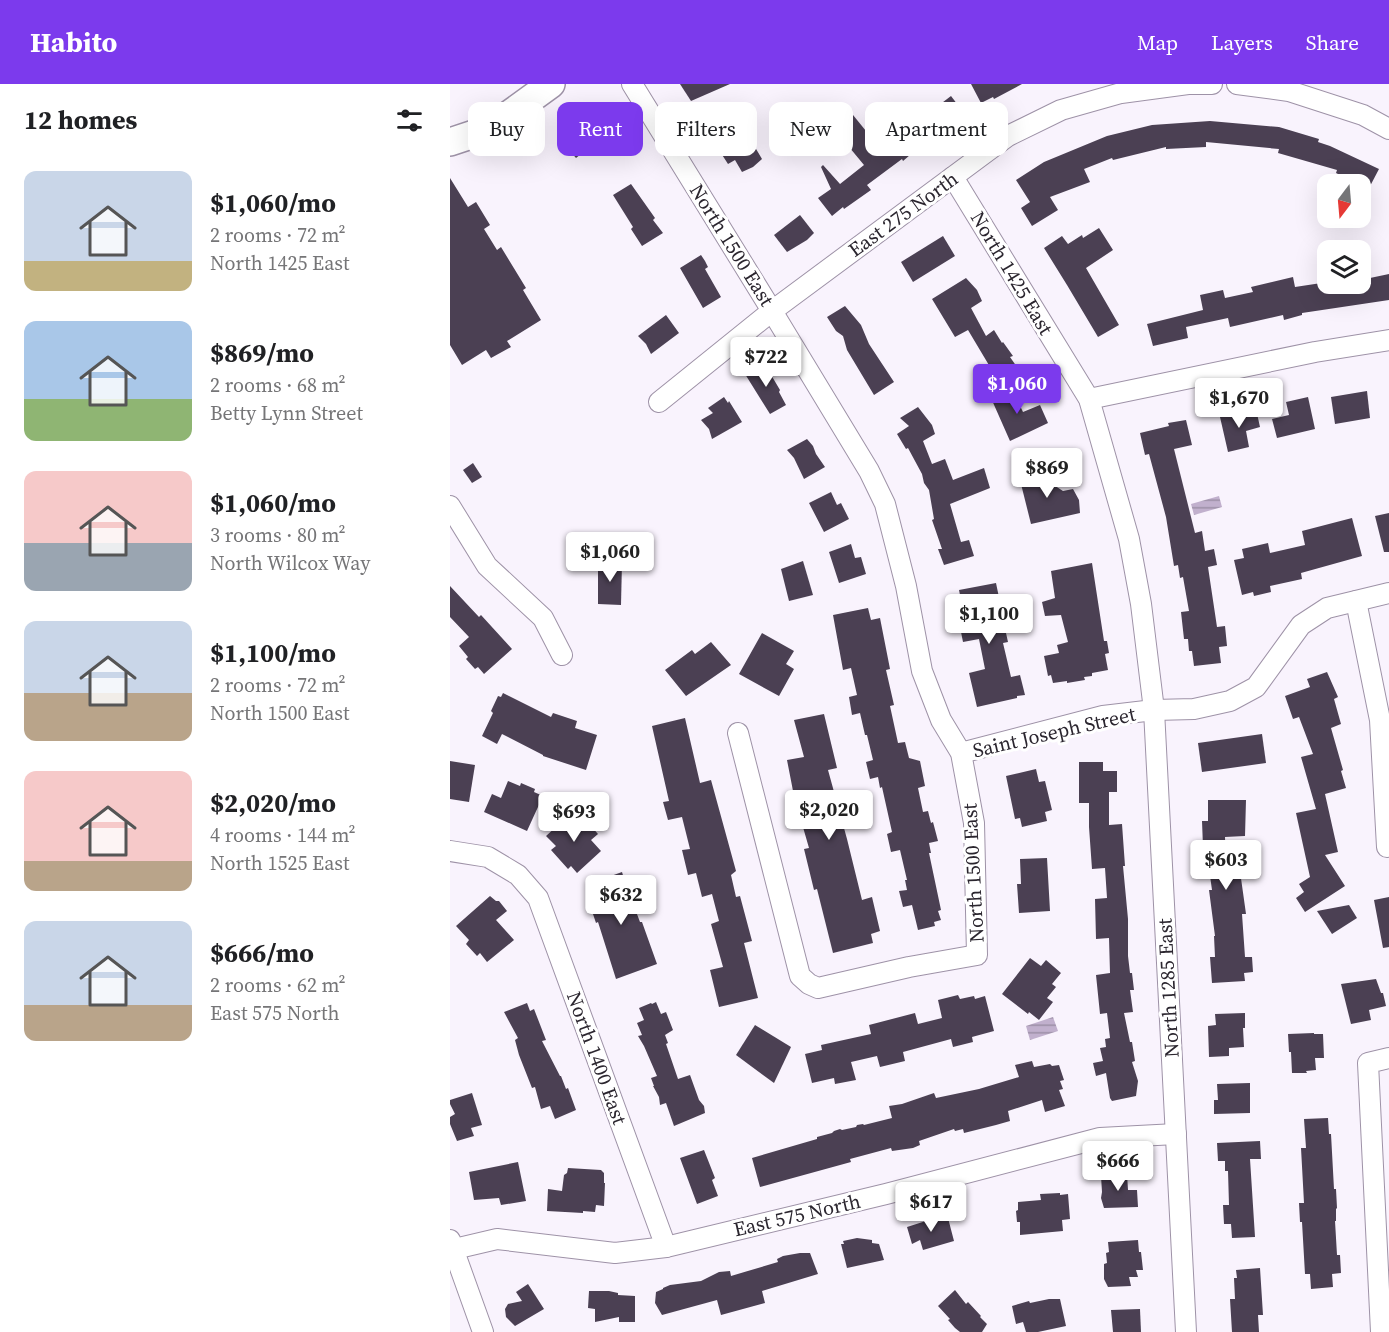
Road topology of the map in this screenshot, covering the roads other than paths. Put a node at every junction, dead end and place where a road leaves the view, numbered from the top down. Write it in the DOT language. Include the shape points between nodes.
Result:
graph roads {
  1 [pos="551,84"];
  2 [pos="632,84"];
  3 [pos="1212,84"];
  4 [pos="1237,84"];
  5 [pos="1389,129"];
  6 [pos="450,142"];
  7 [pos="953,177"];
  8 [pos="772,310"];
  9 [pos="1389,340"];
  10 [pos="1089,399"];
  11 [pos="659,402"];
  12 [pos="450,506"];
  13 [pos="1128,539"];
  14 [pos="1389,593"];
  15 [pos="1356,601"];
  16 [pos="562,655"];
  17 [pos="1154,710"];
  18 [pos="738,733"];
  19 [pos="961,753"];
  20 [pos="1387,847"];
  21 [pos="450,851"];
  22 [pos="1389,1058"];
  23 [pos="1176,1134"];
  24 [pos="451,1246"];
  25 [pos="666,1247"];
  26 [pos="483,1332"];
  27 [pos="1186,1332"];
  28 [pos="1381,1332"];
  1 -- 6 [label="street" via="507,116 477,133"];
  2 -- 8 [label="street, North 1500 East"];
  3 -- 7 [label="street, East 275 North" via="1121,93 1060,110 1008,136"];
  4 -- 5 [label="street" via="1289,91 1363,115"];
  7 -- 8 [label="street, East 275 North"];
  7 -- 10 [label="street, North 1425 East"];
  8 -- 11 [label="street, East 275 North"];
  8 -- 19 [label="street, North 1500 East" via="885,504 922,671 941,720"];
  9 -- 10 [label="street"];
  10 -- 13 [label="street, North 1425 East"];
  12 -- 16 [label="street" via="487,566 543,618"];
  13 -- 17 [label="street, North 1285 East" via="1141,604"];
  14 -- 15 [label="street, Saint Joseph Street"];
  15 -- 17 [label="street, Saint Joseph Street" via="1327,608 1301,625 1256,687 1230,701 1194,709"];
  15 -- 20 [label="street" via="1380,720"];
  17 -- 19 [label="street, Saint Joseph Street" via="1103,716"];
  17 -- 23 [label="street, North 1285 East"];
  18 -- 19 [label="street, North 1500 East" via="800,976 818,988 977,954 974,823"];
  21 -- 25 [label="street, North 1400 East" via="488,857 518,875 538,898"];
  22 -- 28 [label="street" via="1368,1063"];
  23 -- 25 [label="street, East 575 North" via="1100,1138"];
  23 -- 27 [label="street, North 1285 East"];
  24 -- 25 [label="street, East 575 North" via="497,1239 615,1253"];
  24 -- 26 [label="street"];
}
